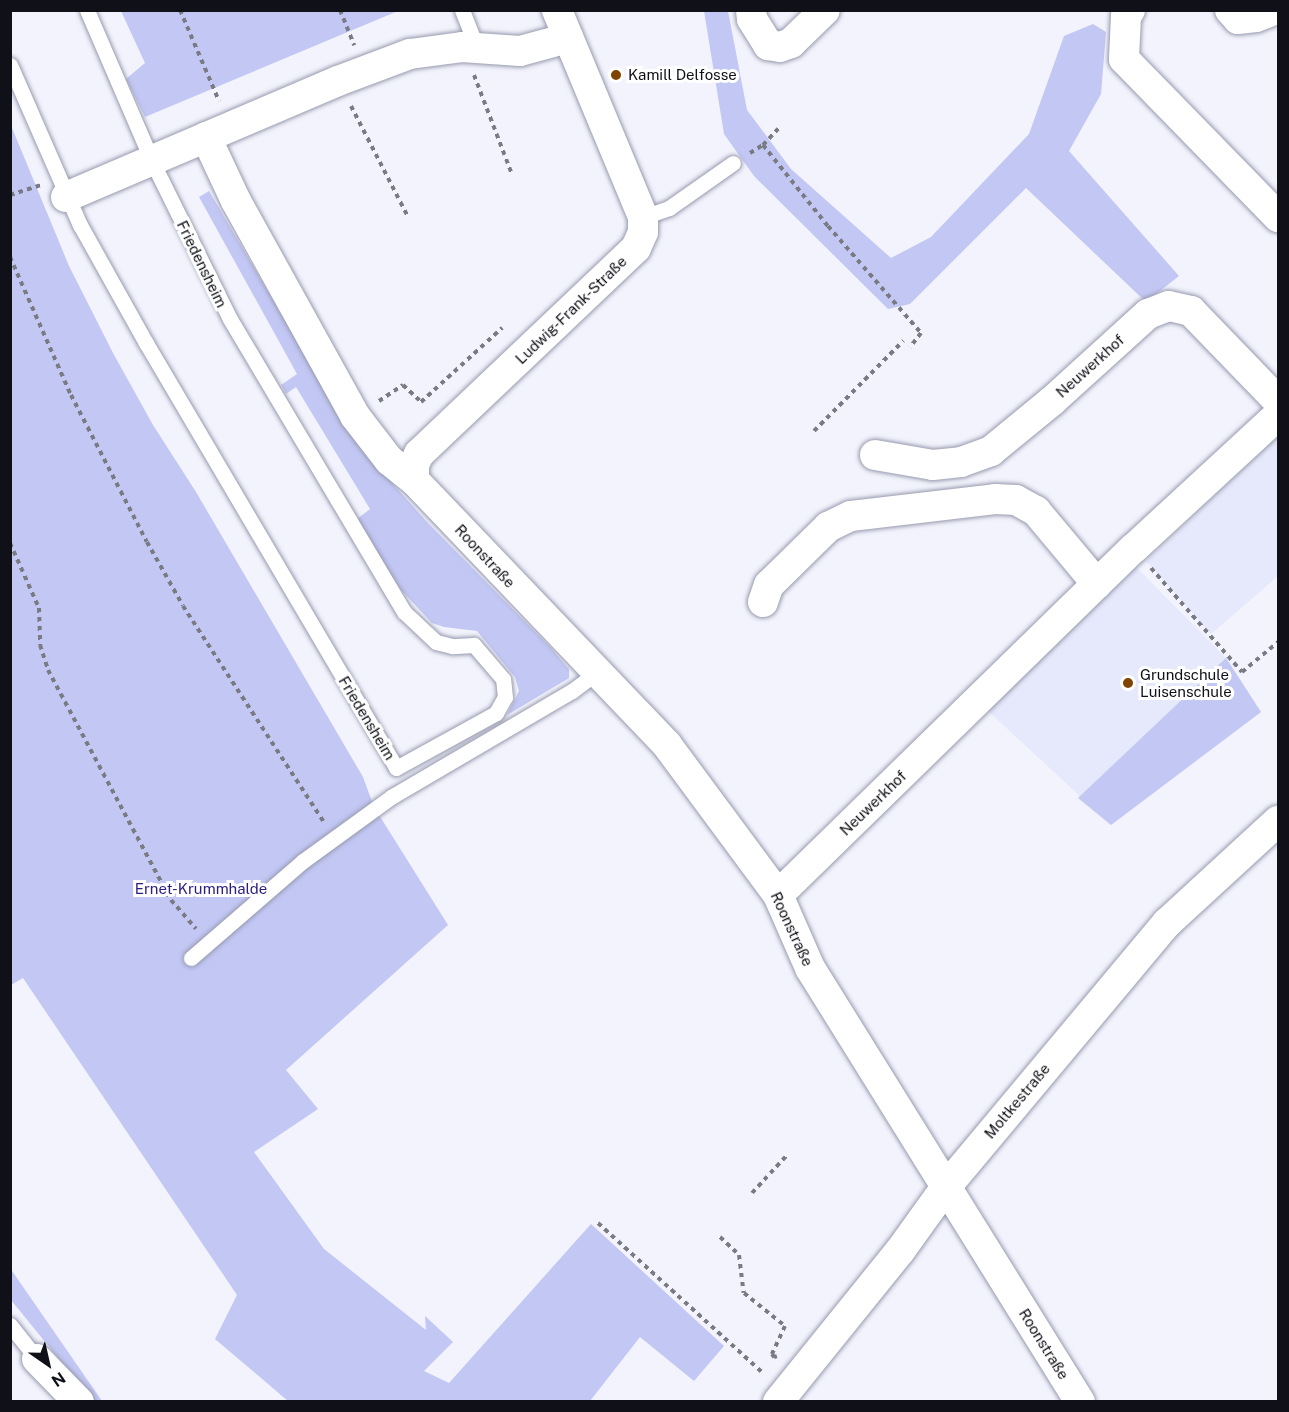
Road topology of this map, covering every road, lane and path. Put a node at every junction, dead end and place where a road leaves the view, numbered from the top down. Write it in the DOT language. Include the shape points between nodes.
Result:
graph roads {
  1 [pos="87,10"];
  2 [pos="180,10"];
  3 [pos="340,10"];
  4 [pos="462,10"];
  5 [pos="557,10"];
  6 [pos="751,10"];
  7 [pos="825,10"];
  8 [pos="1130,10"];
  9 [pos="1230,10"];
  10 [pos="1274,10"];
  11 [pos="568,38"];
  12 [pos="470,47"];
  13 [pos="10,65"];
  14 [pos="351,76"];
  15 [pos="779,128"];
  16 [pos="218,132"];
  17 [pos="764,145"];
  18 [pos="152,161"];
  19 [pos="733,163"];
  20 [pos="511,172"];
  21 [pos="66,197"];
  22 [pos="408,217"];
  23 [pos="643,217"];
  24 [pos="1278,217"];
  25 [pos="10,257"];
  26 [pos="502,328"];
  27 [pos="903,341"];
  28 [pos="910,347"];
  29 [pos="1278,401"];
  30 [pos="1278,415"];
  31 [pos="355,416"];
  32 [pos="814,431"];
  33 [pos="875,455"];
  34 [pos="414,480"];
  35 [pos="10,543"];
  36 [pos="1134,548"];
  37 [pos="1097,584"];
  38 [pos="763,602"];
  39 [pos="1278,642"];
  40 [pos="596,674"];
  41 [pos="1278,821"];
  42 [pos="334,838"];
  43 [pos="778,895"];
  44 [pos="212,942"];
  45 [pos="191,958"];
  46 [pos="788,1154"];
  47 [pos="946,1187"];
  48 [pos="752,1193"];
  49 [pos="598,1223"];
  50 [pos="720,1237"];
  51 [pos="10,1325"];
  52 [pos="785,1326"];
  53 [pos="37,1359"];
  54 [pos="753,1365"];
  55 [pos="79,1401"];
  56 [pos="778,1401"];
  57 [pos="1080,1401"];
  1 -- 18 [label="lane, Friedensheim"];
  2 -- 16 [label="path"];
  3 -- 14 [label="path"];
  4 -- 12 [label="lane"];
  5 -- 11 [label="street"];
  6 -- 7 [label="street" via="752,19 768,45 780,47 791,43"];
  8 -- 24 [label="street" via="1126,16 1124,59"];
  9 -- 10 [label="street" via="1238,19"];
  11 -- 12 [label="street" via="520,51"];
  11 -- 23 [label="street"];
  12 -- 14 [label="street" via="410,54"];
  12 -- 20 [label="path"];
  13 -- 21 [label="lane, Friedensheim"];
  14 -- 16 [label="street"];
  14 -- 22 [label="path"];
  15 -- 17 [label="path"];
  16 -- 18 [label="street"];
  16 -- 31 [label="street" via="237,201"];
  17 -- 19 [label="path"];
  17 -- 28 [label="path" via="921,333"];
  18 -- 21 [label="street"];
  18 -- 21 [label="lane, Friedensheim" via="230,319 404,612 436,642 474,645 502,679 505,697 496,712 396,768 146,343"];
  19 -- 23 [label="lane" via="669,208"];
  23 -- 34 [label="street, Ludwig-Frank-Straße" via="643,232 636,248 419,454"];
  25 -- 42 [label="path" via="71,395 162,570"];
  26 -- 31 [label="path" via="421,402 403,386"];
  27 -- 32 [label="path"];
  29 -- 33 [label="street, Neuwerkhof" via="1191,311 1169,306 1148,314 991,451 961,462 933,465"];
  30 -- 36 [label="street, Neuwerkhof"];
  31 -- 34 [label="street" via="389,460"];
  34 -- 40 [label="street, Roonstraße"];
  35 -- 44 [label="path" via="39,608 40,645 48,670 171,900 193,927"];
  36 -- 37 [label="street, Neuwerkhof"];
  36 -- 39 [label="path" via="1242,672"];
  37 -- 38 [label="street" via="1036,511 1016,500 995,499 851,516 828,526 769,585"];
  37 -- 43 [label="street, Neuwerkhof"];
  40 -- 42 [label="lane" via="391,797"];
  40 -- 43 [label="street, Roonstraße" via="687,768"];
  41 -- 47 [label="street, Moltkestraße" via="1167,922"];
  42 -- 44 [label="lane" via="232,920"];
  43 -- 47 [label="street, Roonstraße" via="810,968"];
  44 -- 45 [label="lane"];
  46 -- 48 [label="path"];
  47 -- 56 [label="street, Moltkestraße" via="900,1251"];
  47 -- 57 [label="street, Roonstraße"];
  49 -- 54 [label="path"];
  50 -- 52 [label="path" via="739,1255 744,1293"];
  51 -- 53 [label="lane"];
  53 -- 55 [label="street"];
}
